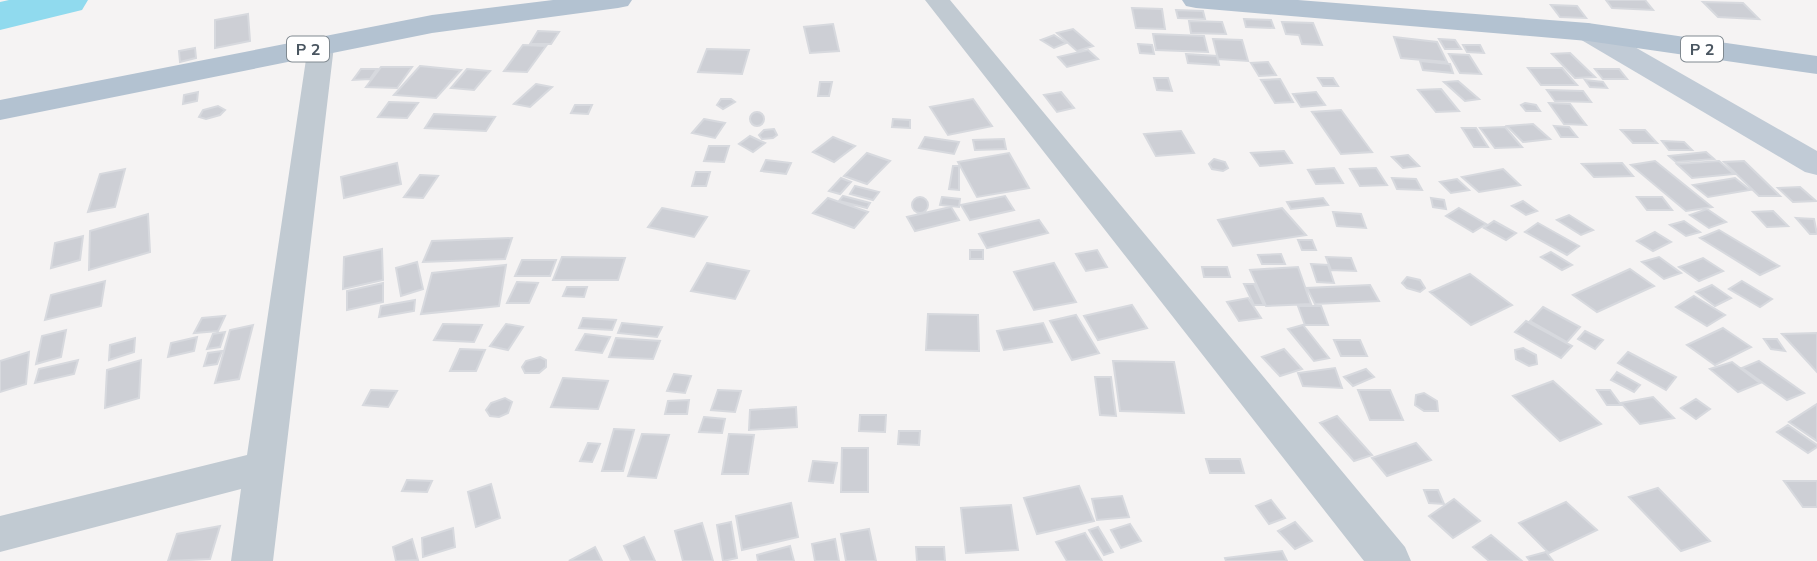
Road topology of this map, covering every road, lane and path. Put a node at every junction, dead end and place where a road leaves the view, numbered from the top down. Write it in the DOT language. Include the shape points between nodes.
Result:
graph roads {
  1 [pos="618,0"];
  2 [pos="937,0"];
  3 [pos="1196,0"];
  4 [pos="1588,32"];
  5 [pos="321,46"];
  6 [pos="1817,65"];
  7 [pos="0,110"];
  8 [pos="1817,165"];
  9 [pos="264,467"];
  10 [pos="0,534"];
  11 [pos="251,561"];
  12 [pos="1390,561"];
  1 -- 5 [label="main road, P 2" via="432,24"];
  2 -- 12 [label="street"];
  3 -- 4 [label="main road, P 2"];
  4 -- 6 [label="main road, P 2"];
  4 -- 8 [label="street"];
  5 -- 7 [label="main road, P 2"];
  5 -- 9 [label="street"];
  9 -- 10 [label="street"];
  9 -- 11 [label="street"];
}
